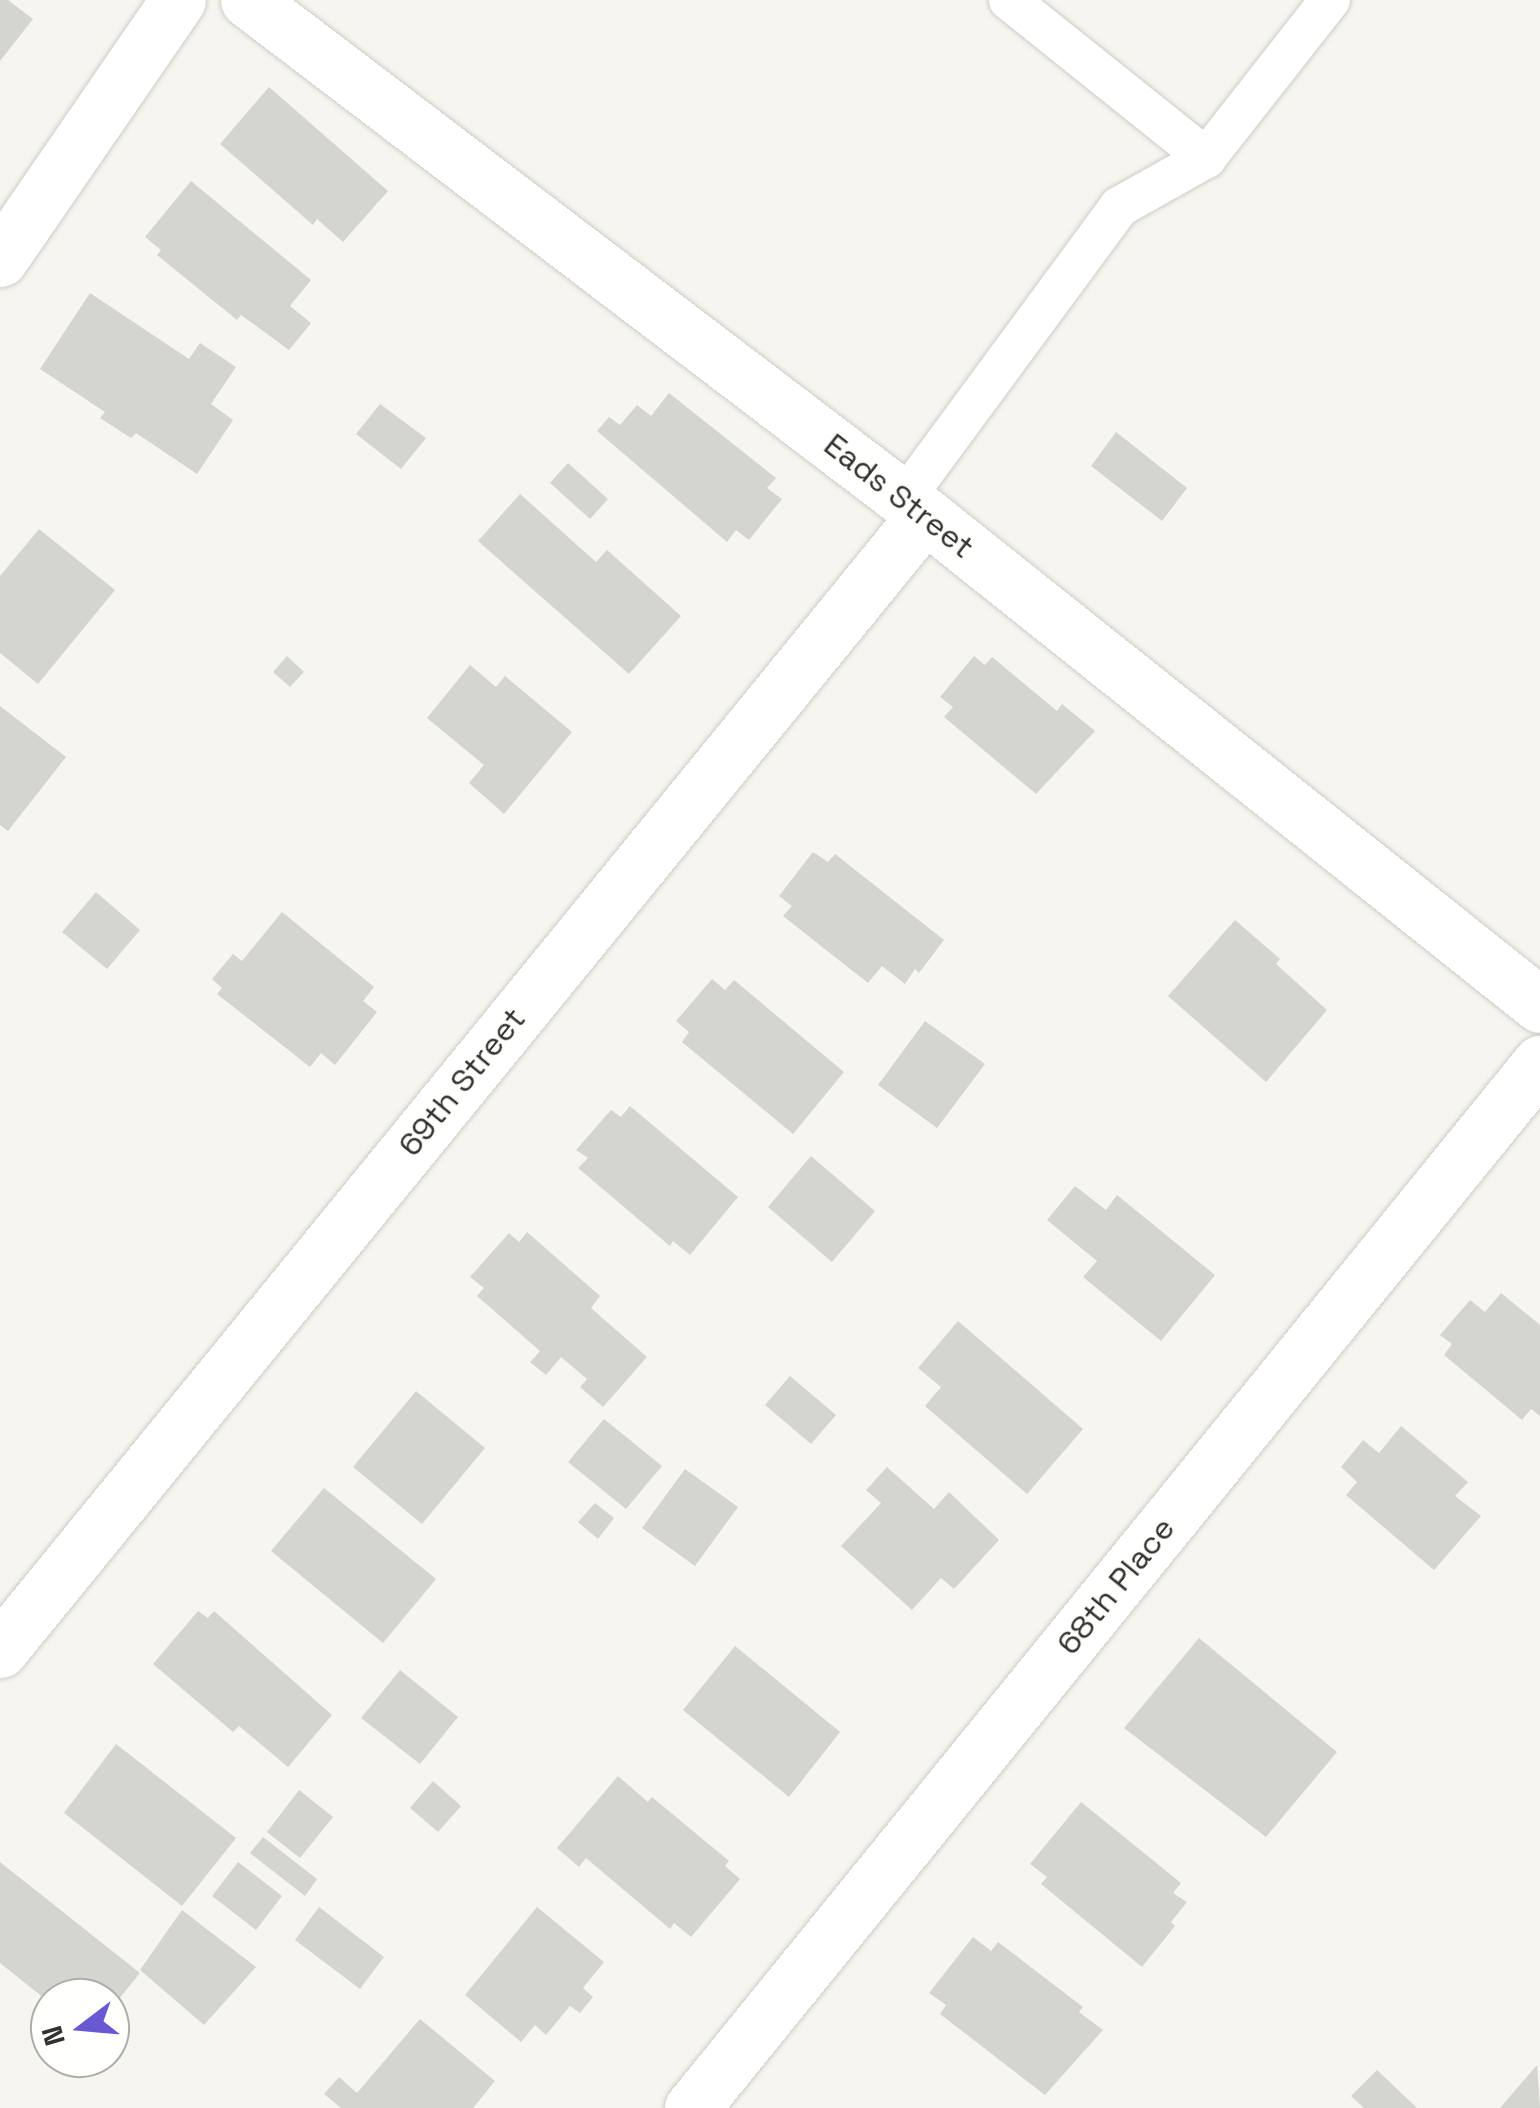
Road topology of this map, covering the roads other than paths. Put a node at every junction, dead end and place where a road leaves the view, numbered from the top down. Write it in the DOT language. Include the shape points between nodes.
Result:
graph roads {
  1 [pos="178,0"];
  2 [pos="248,0"];
  3 [pos="1009,0"];
  4 [pos="1330,0"];
  5 [pos="1206,158"];
  6 [pos="0,259"];
  7 [pos="915,507"];
  8 [pos="1540,1004"];
  9 [pos="1540,1063"];
  10 [pos="0,1650"];
  11 [pos="692,2108"];
  1 -- 6 [label="street"];
  2 -- 7 [label="street, Eads Street"];
  3 -- 5 [label="lane"];
  4 -- 5 [label="lane"];
  5 -- 7 [label="lane" via="1120,207"];
  7 -- 8 [label="street, Eads Street"];
  7 -- 10 [label="street, 69th Street"];
  9 -- 11 [label="street, 68th Place"];
}
